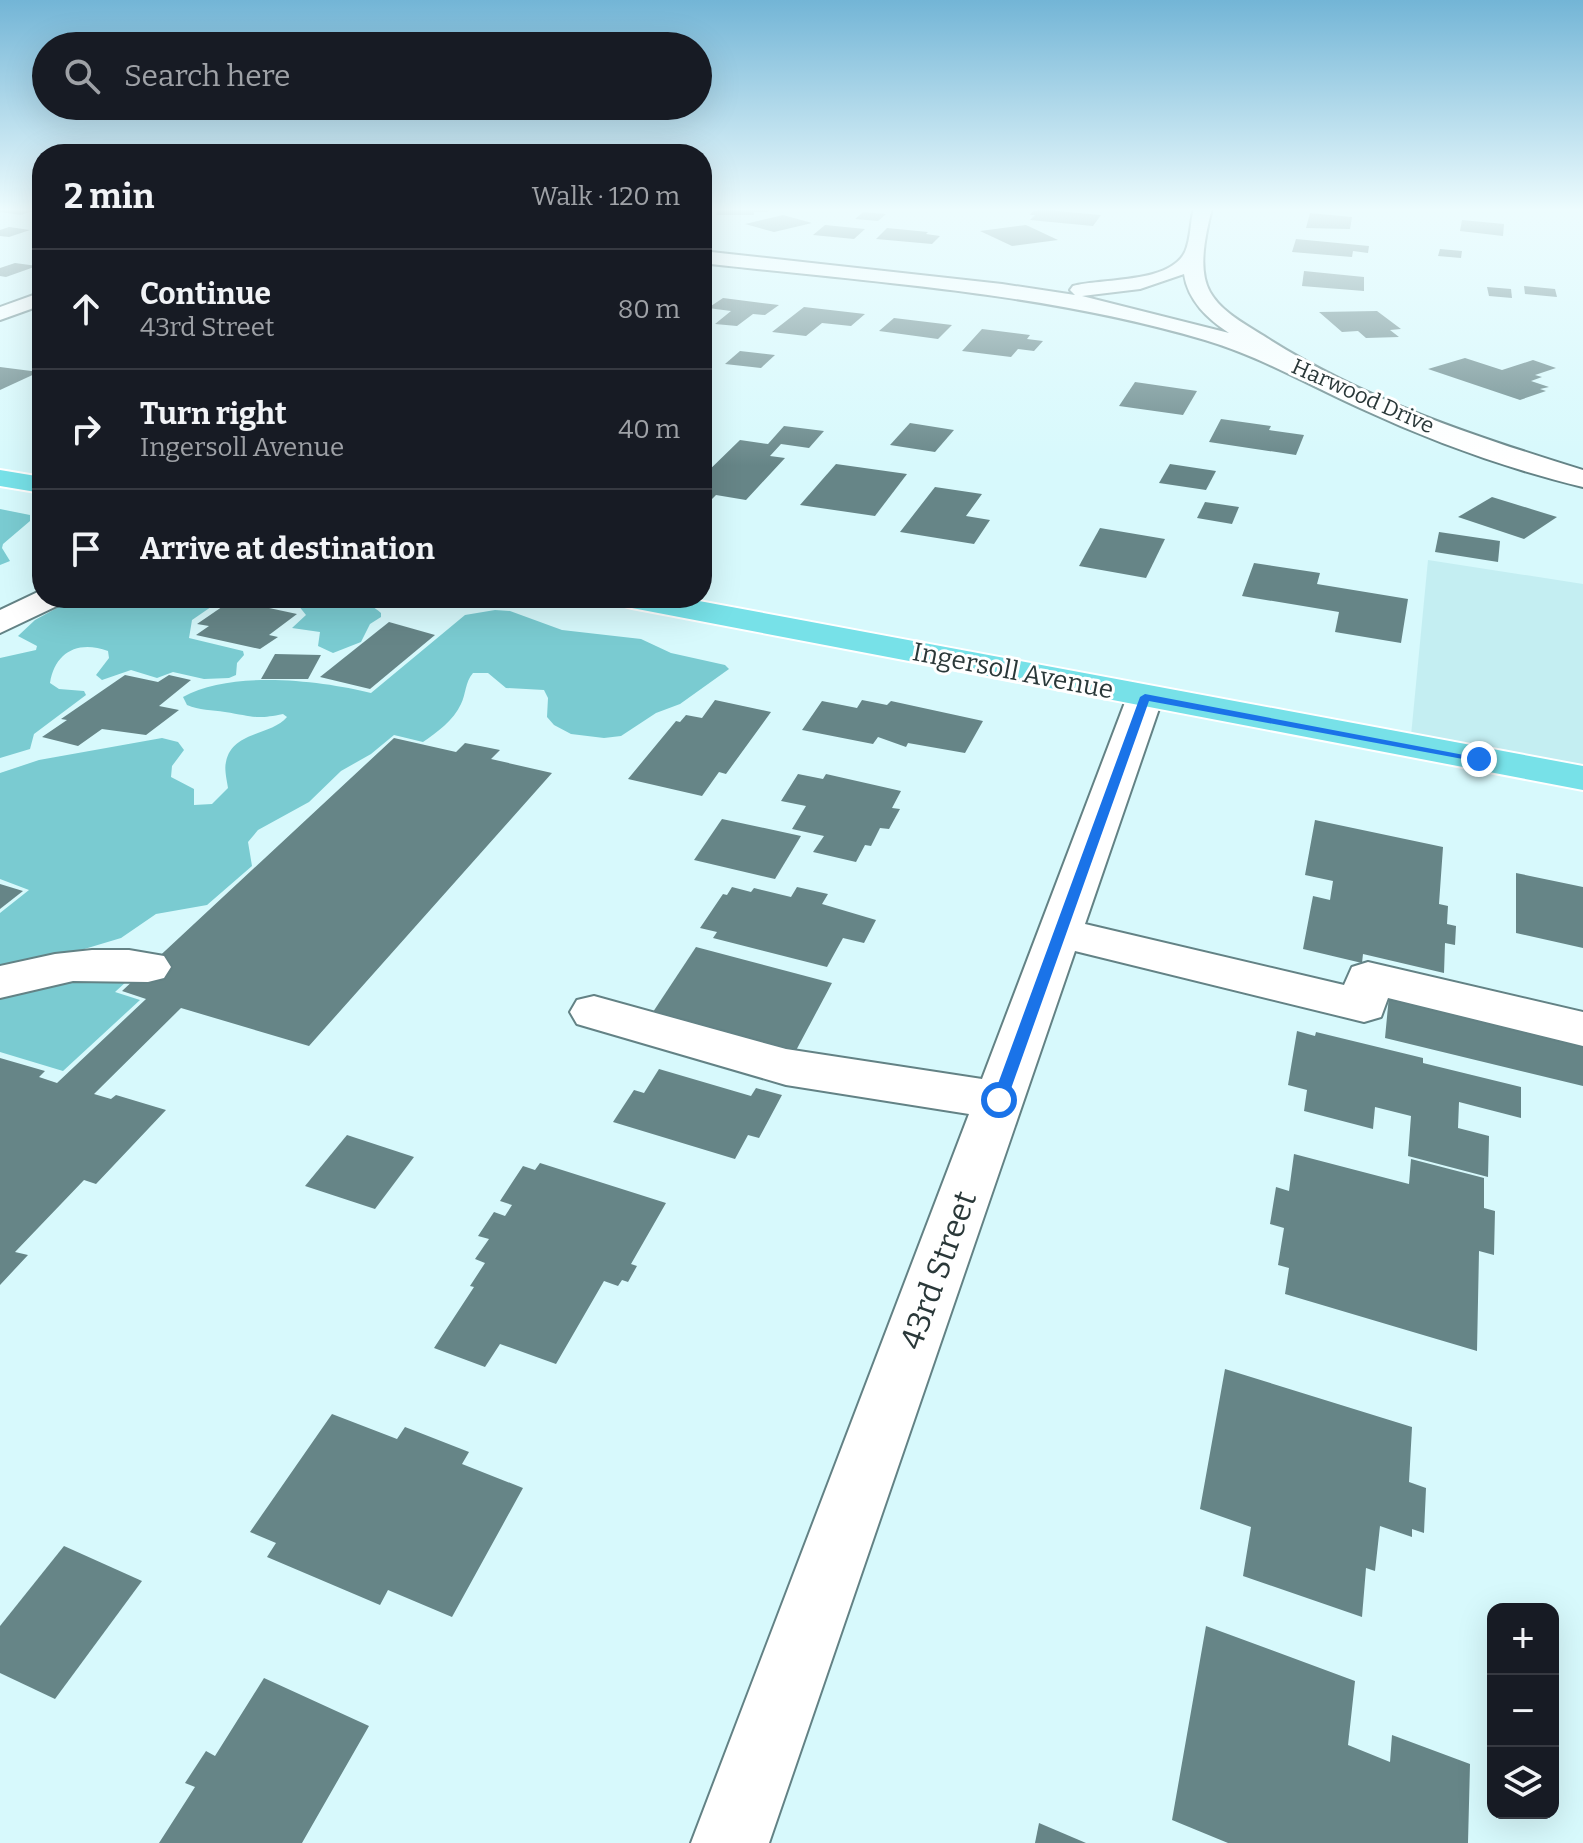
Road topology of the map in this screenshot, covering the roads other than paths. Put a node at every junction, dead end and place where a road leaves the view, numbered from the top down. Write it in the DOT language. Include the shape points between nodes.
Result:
graph roads {
  1 [pos="1025,294"];
  2 [pos="1200,294"];
  3 [pos="32,302"];
  4 [pos="0,314"];
  5 [pos="1295,368"];
  6 [pos="0,478"];
  7 [pos="1583,479"];
  8 [pos="32,483"];
  9 [pos="32,606"];
  10 [pos="684,608"];
  11 [pos="0,623"];
  12 [pos="1145,697"];
  13 [pos="1583,778"];
  14 [pos="1060,933"];
  15 [pos="148,967"];
  16 [pos="0,982"];
  17 [pos="594,1012"];
  18 [pos="1583,1029"];
  19 [pos="999,1100"];
  20 [pos="730,1843"];
  1 -- 5 [label="street" via="1136,313 1216,336"];
  2 -- 5 [label="street, Harwood Drive" via="1214,312"];
  3 -- 4 [label="street"];
  5 -- 7 [label="street, Harwood Drive" via="1431,428"];
  6 -- 8 [label="main road"];
  9 -- 11 [label="street"];
  10 -- 12 [label="main road, Ingersoll Avenue"];
  12 -- 13 [label="main road, Ingersoll Avenue"];
  12 -- 14 [label="street, 43rd Street"];
  14 -- 18 [label="street" via="1364,1006 1368,978"];
  14 -- 19 [label="street, 43rd Street"];
  15 -- 16 [label="street" via="116,963 44,968"];
  17 -- 19 [label="street" via="786,1067"];
  19 -- 20 [label="street, 43rd Street"];
}
